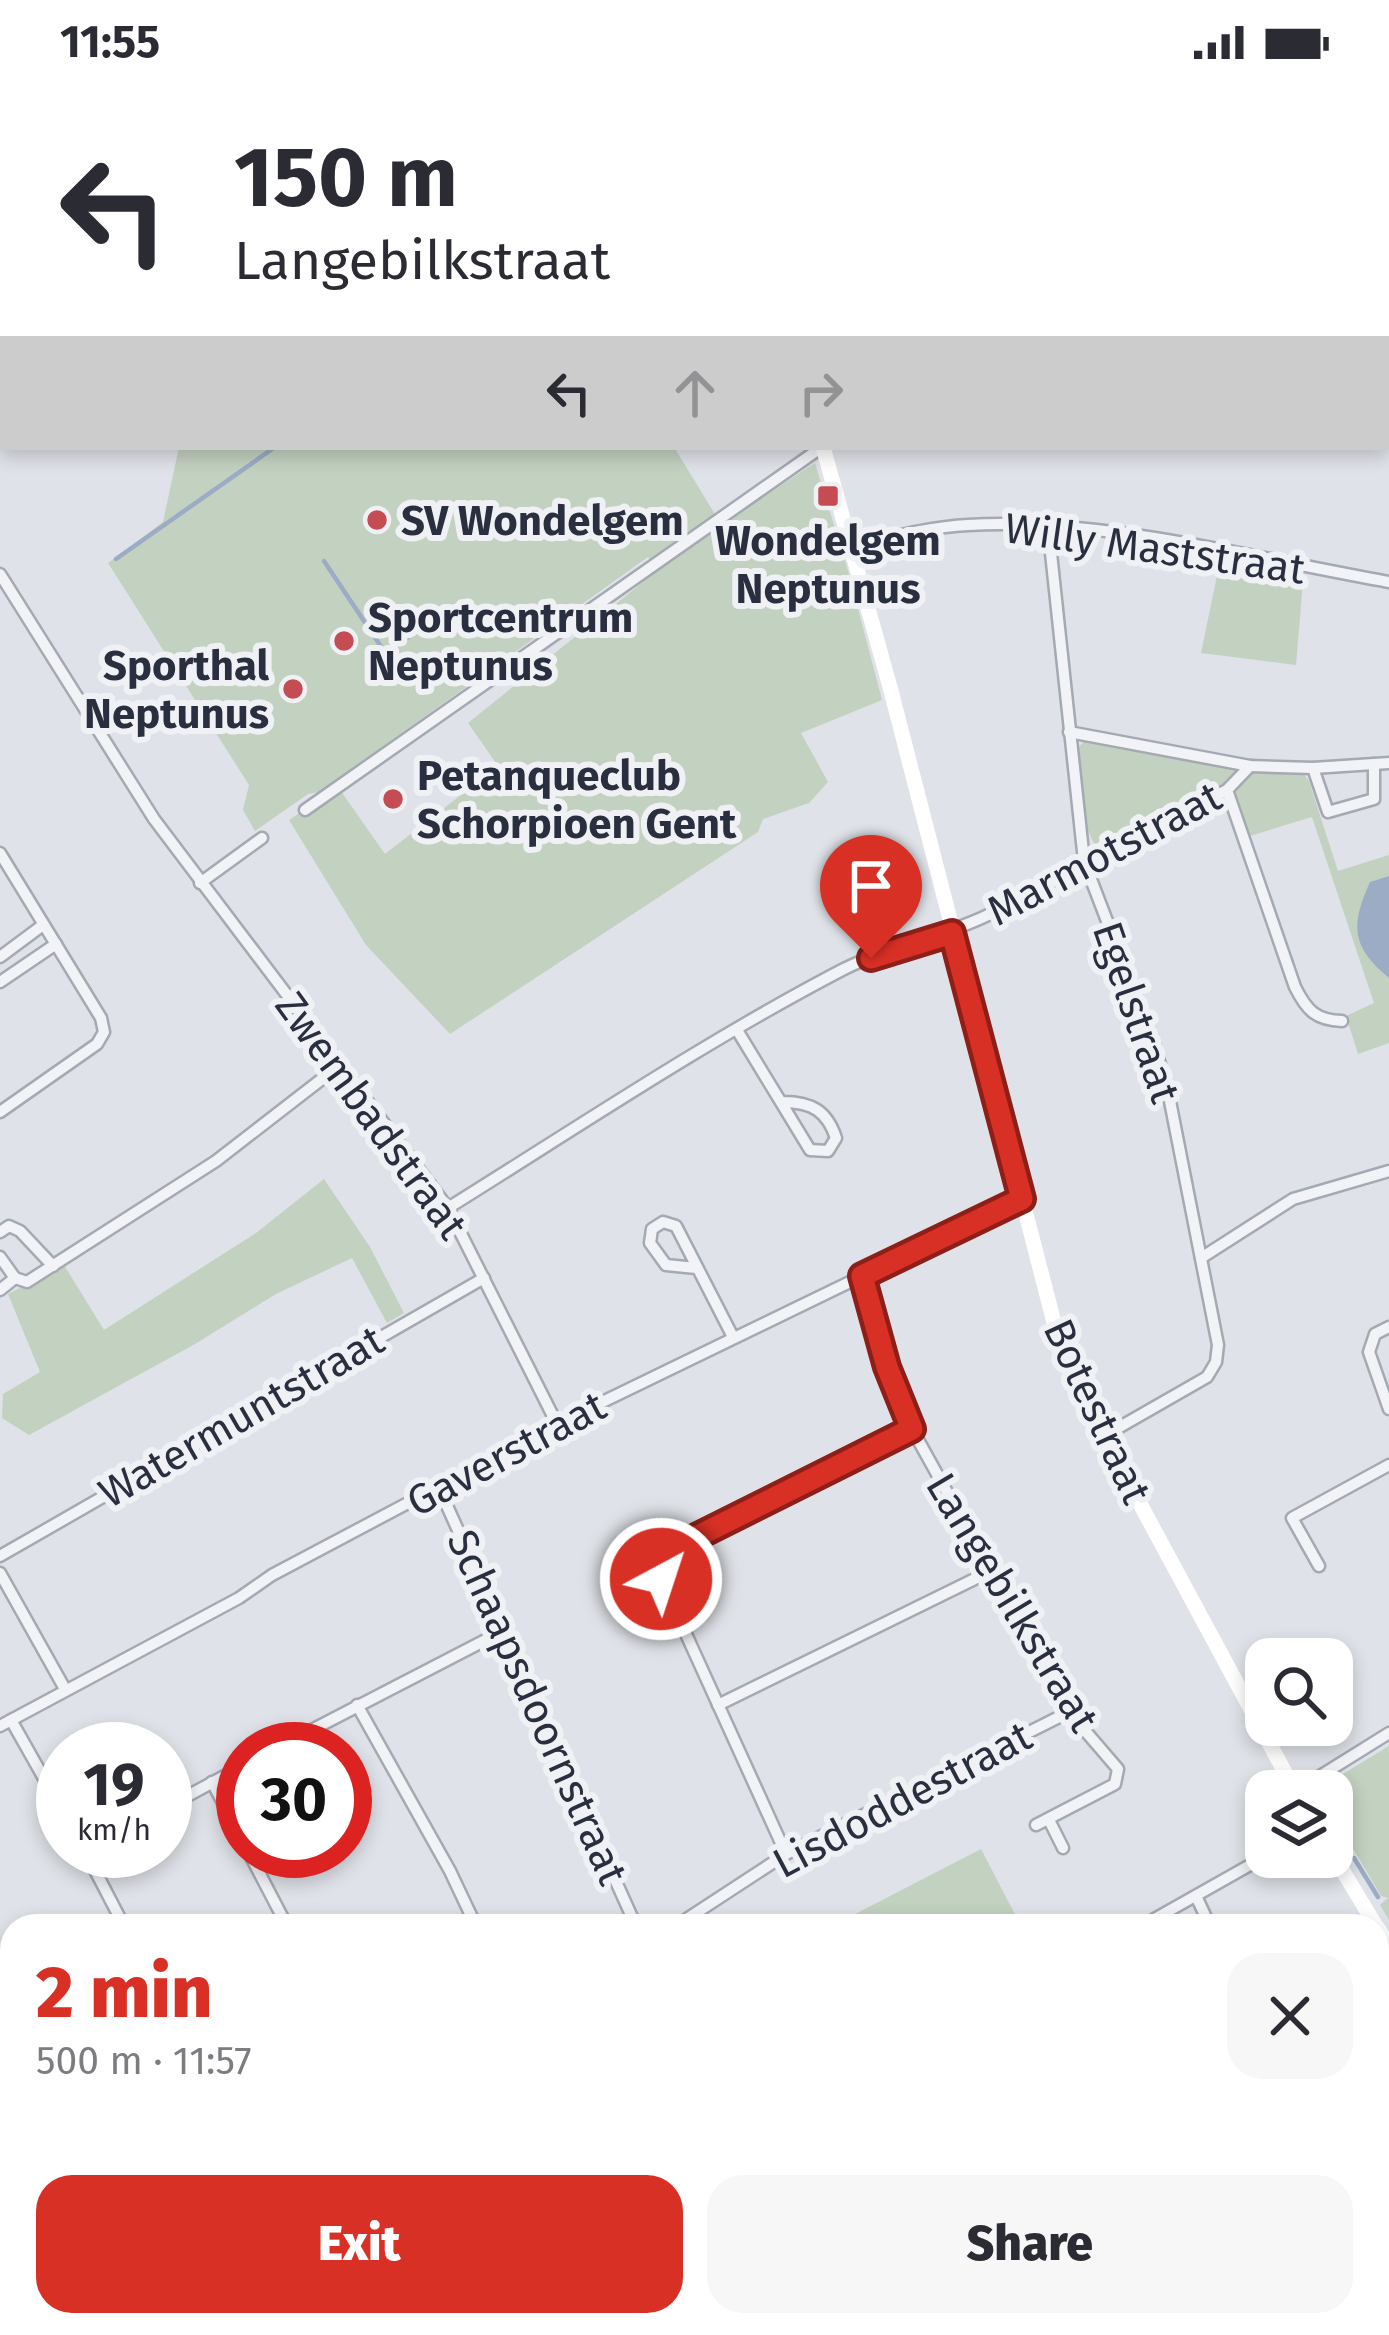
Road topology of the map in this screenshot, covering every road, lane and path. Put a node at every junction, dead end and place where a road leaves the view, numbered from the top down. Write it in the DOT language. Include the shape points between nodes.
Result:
graph roads {
  1 [pos="818,450"];
  2 [pos="823,450"];
  3 [pos="1048,525"];
  4 [pos="850,548"];
  5 [pos="0,574"];
  6 [pos="1389,582"];
  7 [pos="1069,732"];
  8 [pos="1389,763"];
  9 [pos="1374,764"];
  10 [pos="1250,766"];
  11 [pos="1313,768"];
  12 [pos="1227,790"];
  13 [pos="305,811"];
  14 [pos="262,838"];
  15 [pos="0,853"];
  16 [pos="1084,861"];
  17 [pos="200,883"];
  18 [pos="43,925"];
  19 [pos="952,933"];
  20 [pos="56,944"];
  21 [pos="0,957"];
  22 [pos="0,982"];
  23 [pos="1342,1021"];
  24 [pos="737,1030"];
  25 [pos="340,1065"];
  26 [pos="783,1102"];
  27 [pos="0,1112"];
  28 [pos="1389,1171"];
  29 [pos="1022,1199"];
  30 [pos="448,1208"];
  31 [pos="0,1232"];
  32 [pos="0,1257"];
  33 [pos="1202,1258"];
  34 [pos="53,1266"];
  35 [pos="697,1268"];
  36 [pos="862,1276"];
  37 [pos="15,1278"];
  38 [pos="484,1279"];
  39 [pos="0,1290"];
  40 [pos="1389,1327"];
  41 [pos="733,1337"];
  42 [pos="1389,1409"];
  43 [pos="557,1424"];
  44 [pos="912,1429"];
  45 [pos="1104,1436"];
  46 [pos="1389,1465"];
  47 [pos="439,1488"];
  48 [pos="1285,1504"];
  49 [pos="1292,1518"];
  50 [pos="0,1556"];
  51 [pos="1319,1566"];
  52 [pos="989,1571"];
  53 [pos="0,1574"];
  54 [pos="503,1631"];
  55 [pos="65,1689"];
  56 [pos="358,1705"];
  57 [pos="718,1705"];
  58 [pos="1069,1712"];
  59 [pos="326,1722"];
  60 [pos="6,1723"];
  61 [pos="1389,1733"];
  62 [pos="36,1770"];
  63 [pos="1285,1770"];
  64 [pos="1330,1770"];
  65 [pos="216,1780"];
  66 [pos="212,1782"];
  67 [pos="216,1790"];
  68 [pos="192,1793"];
  69 [pos="1063,1848"];
  70 [pos="786,1854"];
  71 [pos="1245,1868"];
  72 [pos="99,1878"];
  73 [pos="262,1878"];
  74 [pos="1347,1878"];
  75 [pos="1196,1896"];
  76 [pos="118,1914"];
  77 [pos="281,1914"];
  78 [pos="470,1914"];
  79 [pos="632,1914"];
  80 [pos="694,1914"];
  81 [pos="1164,1914"];
  82 [pos="1204,1914"];
  83 [pos="1369,1914"];
  1 -- 13 [label="street, Botestraat"];
  2 -- 4 [label="street, Botestraat"];
  3 -- 4 [label="street, Willy Maststraat" via="968,524"];
  3 -- 6 [label="street, Willy Maststraat"];
  3 -- 7 [label="street, Egelstraat"];
  4 -- 19 [label="street, Botestraat"];
  5 -- 17 [label="street, Zwembadstraat"];
  7 -- 10 [label="street"];
  7 -- 16 [label="street, Egelstraat"];
  8 -- 9 [label="street"];
  9 -- 11 [label="street"];
  9 -- 11 [label="street" via="1374,799 1328,812"];
  10 -- 11 [label="street"];
  10 -- 12 [label="street, Marmotstraat"];
  12 -- 16 [label="street, Marmotstraat"];
  12 -- 23 [label="street" via="1294,987 1322,1020"];
  14 -- 17 [label="street"];
  15 -- 18 [label="street"];
  16 -- 19 [label="street, Marmotstraat"];
  16 -- 33 [label="street, Egelstraat" via="1154,1041"];
  17 -- 25 [label="street, Zwembadstraat"];
  18 -- 20 [label="street"];
  18 -- 21 [label="street"];
  19 -- 24 [label="street, Marmotstraat" via="846,968"];
  19 -- 29 [label="street, Botestraat"];
  20 -- 22 [label="street"];
  20 -- 27 [label="street" via="100,1018 103,1038"];
  24 -- 26 [label="street"];
  24 -- 30 [label="street, Marmotstraat"];
  25 -- 30 [label="street, Zwembadstraat"];
  25 -- 34 [label="street" via="216,1161"];
  26 -- 26 [label="street" via="810,1150 828,1151 836,1138 818,1108"];
  28 -- 33 [label="street" via="1293,1199"];
  29 -- 36 [label="street, Gaverstraat"];
  29 -- 45 [label="street, Botestraat" via="1058,1339"];
  30 -- 38 [label="street, Zwembadstraat"];
  31 -- 34 [label="street" via="20,1231"];
  32 -- 37 [label="street"];
  33 -- 45 [label="street, Egelstraat" via="1216,1361 1207,1377"];
  34 -- 37 [label="street" via="26,1282"];
  35 -- 35 [label="street" via="676,1226 652,1229 659,1259"];
  35 -- 41 [label="street"];
  36 -- 41 [label="street, Gaverstraat"];
  36 -- 44 [label="street, Langebilkstraat"];
  37 -- 39 [label="street"];
  38 -- 43 [label="street, Zwembadstraat"];
  38 -- 50 [label="street, Watermuntstraat"];
  40 -- 42 [label="street" via="1375,1334 1369,1352"];
  41 -- 43 [label="street, Gaverstraat"];
  43 -- 47 [label="street, Gaverstraat"];
  44 -- 52 [label="street, Langebilkstraat"];
  44 -- 57 [label="street" via="684,1543 662,1564 661,1579"];
  45 -- 63 [label="street, Botestraat"];
  46 -- 49 [label="street"];
  47 -- 54 [label="street, Schaapsdoornstraat"];
  47 -- 55 [label="street, Gaverstraat"];
  48 -- 49 [label="street"];
  49 -- 51 [label="street"];
  52 -- 57 [label="street"];
  52 -- 58 [label="street, Langebilkstraat"];
  53 -- 55 [label="street"];
  54 -- 56 [label="street"];
  54 -- 79 [label="street, Schaapsdoornstraat"];
  55 -- 60 [label="street, Gaverstraat"];
  56 -- 59 [label="street"];
  56 -- 78 [label="street"];
  57 -- 70 [label="street"];
  58 -- 69 [label="street, Langebilkstraat" via="1119,1777 1042,1822"];
  58 -- 70 [label="street, Lisdoddestraat"];
  60 -- 62 [label="street"];
  61 -- 64 [label="street"];
  65 -- 66 [label="street"];
  66 -- 67 [label="street"];
  66 -- 68 [label="street"];
  70 -- 80 [label="street, Lisdoddestraat"];
  71 -- 75 [label="street"];
  72 -- 76 [label="street"];
  73 -- 77 [label="street"];
  74 -- 83 [label="street"];
  75 -- 81 [label="street"];
  75 -- 82 [label="street"];
}
